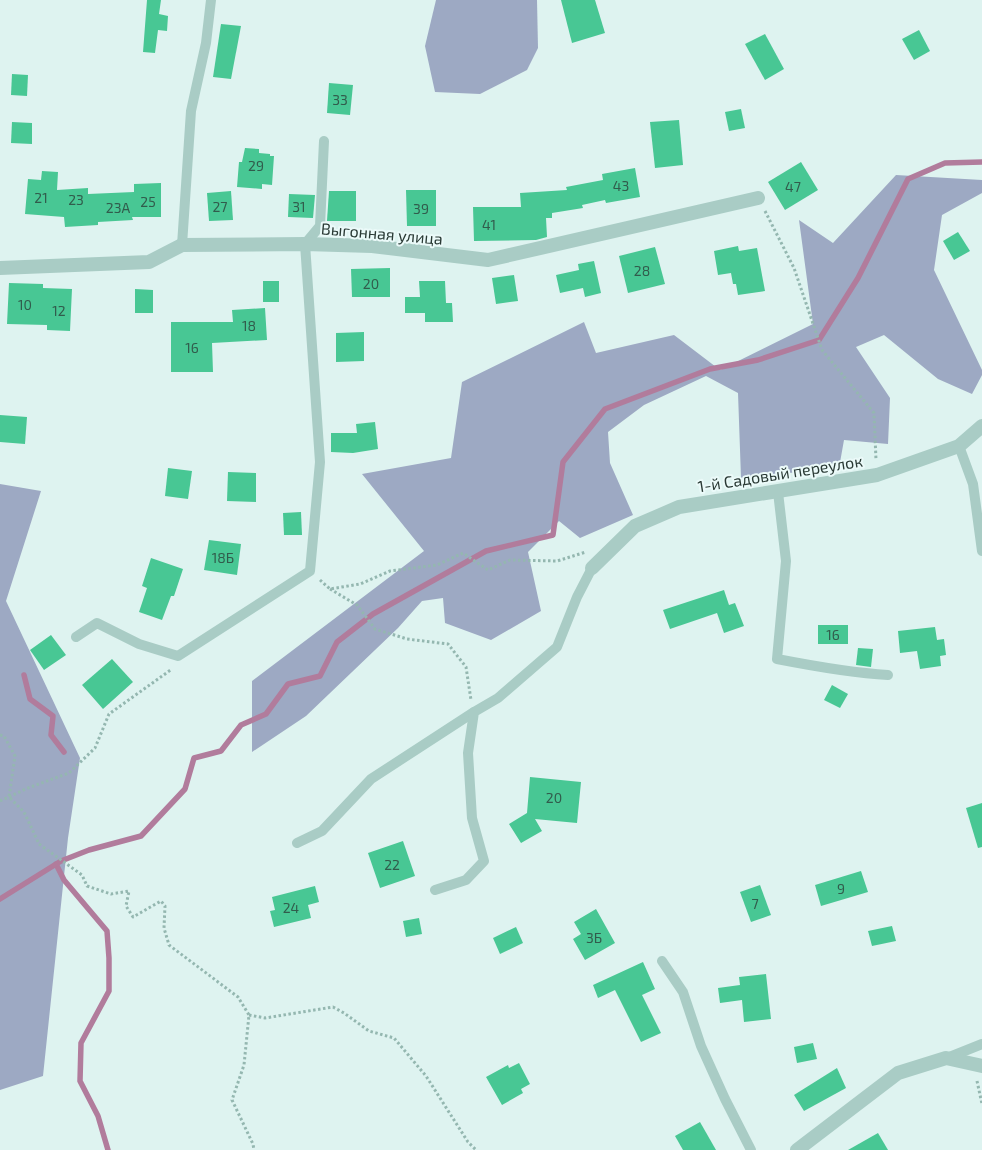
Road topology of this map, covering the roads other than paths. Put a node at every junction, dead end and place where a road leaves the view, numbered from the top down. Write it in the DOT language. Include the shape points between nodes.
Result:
graph roads {
  1 [pos="212,0"];
  2 [pos="324,141"];
  3 [pos="758,198"];
  4 [pos="305,244"];
  5 [pos="182,245"];
  6 [pos="0,268"];
  7 [pos="982,426"];
  8 [pos="959,446"];
  9 [pos="778,492"];
  10 [pos="982,551"];
  11 [pos="592,568"];
  12 [pos="76,638"];
  13 [pos="888,674"];
  14 [pos="474,712"];
  15 [pos="297,842"];
  16 [pos="435,890"];
  17 [pos="662,961"];
  18 [pos="982,1044"];
  19 [pos="946,1058"];
  20 [pos="978,1066"];
  21 [pos="751,1150"];
  22 [pos="797,1150"];
  1 -- 5 [label="lane" via="191,112"];
  2 -- 4 [label="lane" via="320,226"];
  3 -- 4 [label="street, Выгонная улица" via="488,260 372,246"];
  4 -- 5 [label="street, Выгонная улица"];
  4 -- 12 [label="lane" via="320,462 310,571 178,656 139,644 97,623"];
  5 -- 6 [label="street, Выгонная улица" via="149,262"];
  7 -- 8 [label="street, 1-й Садовый переулок"];
  8 -- 9 [label="street, 1-й Садовый переулок" via="877,475"];
  8 -- 10 [label="lane" via="973,484"];
  9 -- 11 [label="street, 1-й Садовый переулок" via="679,507 635,526"];
  9 -- 13 [label="lane" via="786,561 776,659 863,674"];
  11 -- 14 [label="lane" via="557,648 498,698"];
  14 -- 15 [label="lane" via="371,779 322,831"];
  14 -- 16 [label="lane" via="468,753 472,818 484,861 466,880"];
  17 -- 21 [label="lane" via="683,992 701,1046"];
  18 -- 19 [label="lane"];
  19 -- 20 [label="street"];
  19 -- 22 [label="street" via="898,1073"];
}
